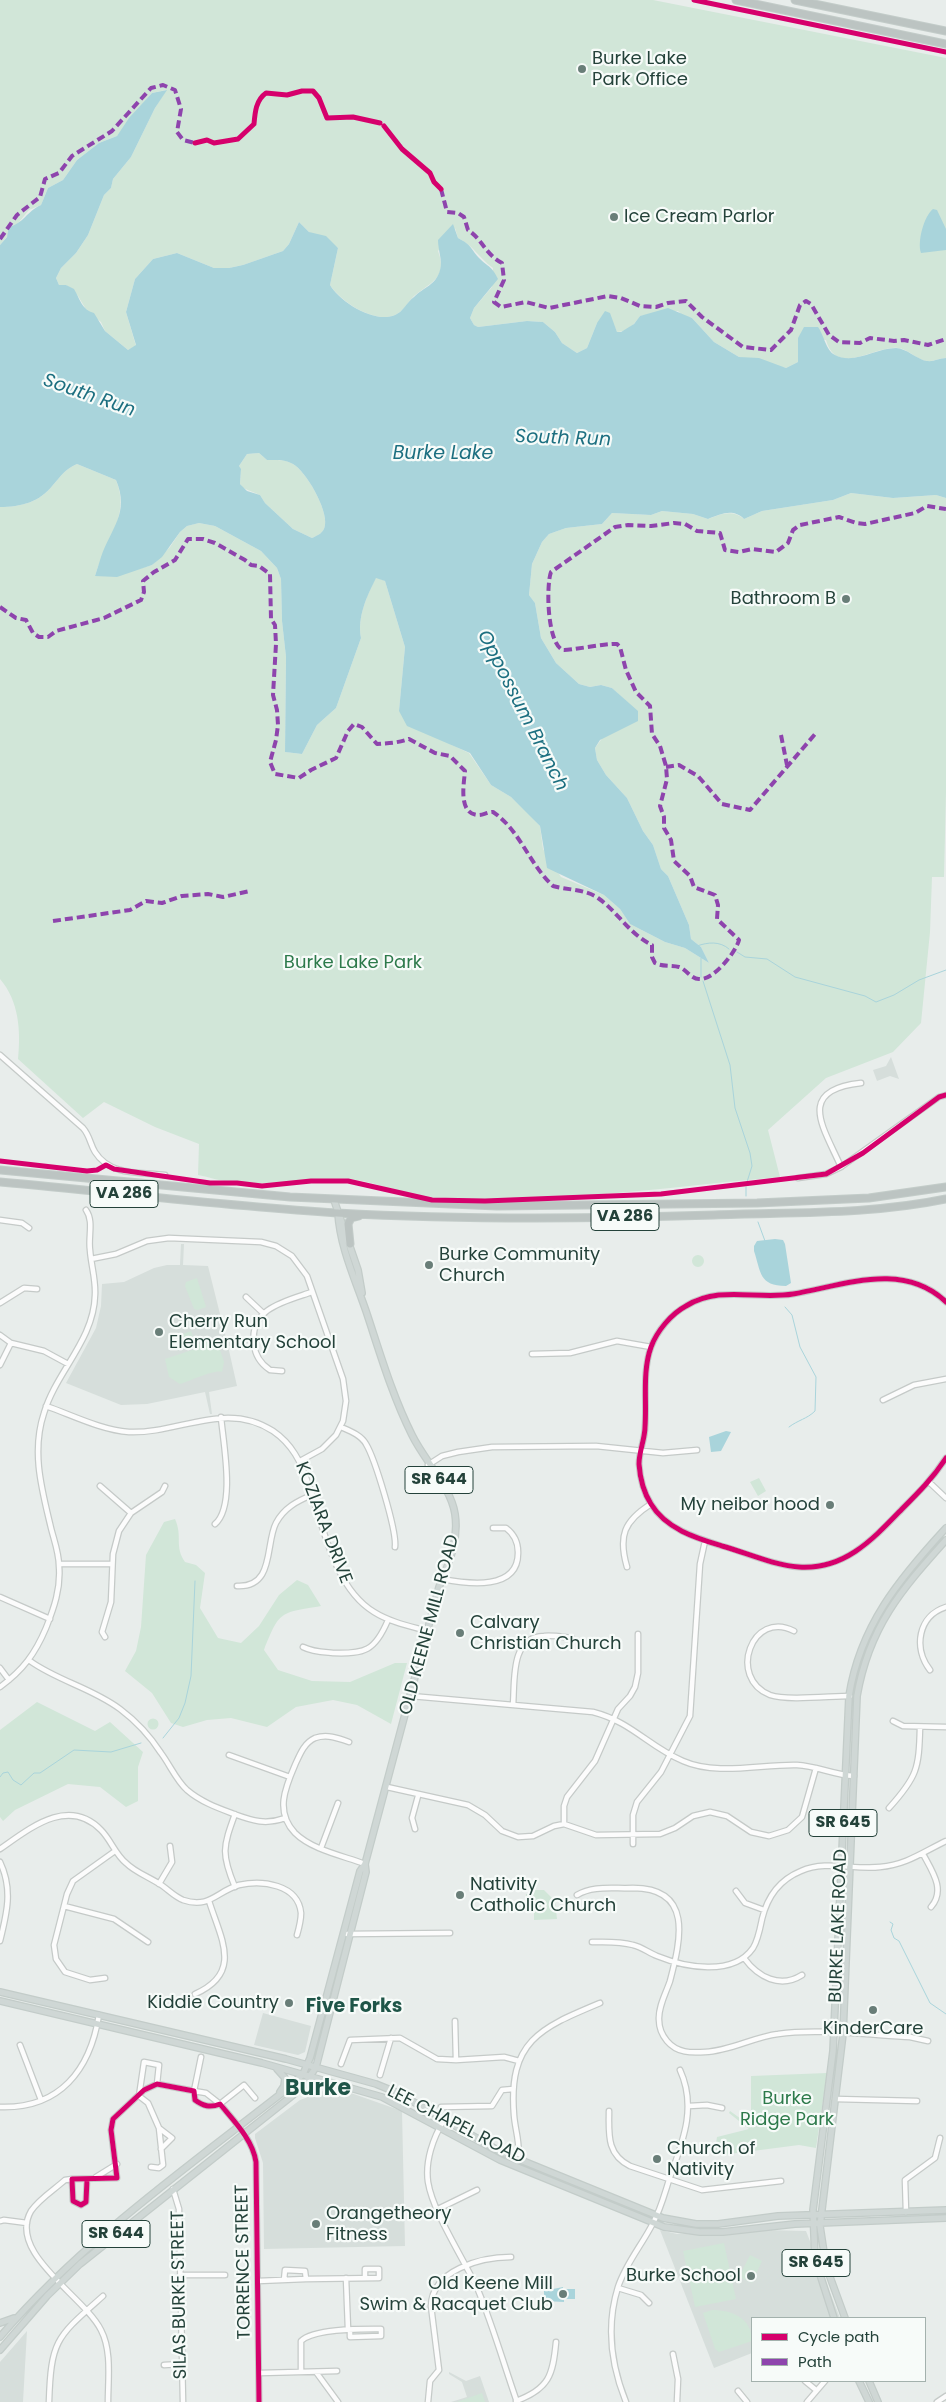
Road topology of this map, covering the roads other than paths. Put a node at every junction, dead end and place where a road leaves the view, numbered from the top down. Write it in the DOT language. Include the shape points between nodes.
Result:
graph roads {
  1 [pos="736,0"];
  2 [pos="795,0"];
  3 [pos="946,31"];
  4 [pos="946,44"];
  5 [pos="0,1055"];
  6 [pos="861,1083"];
  7 [pos="946,1095"];
  8 [pos="840,1167"];
  9 [pos="0,1170"];
  10 [pos="165,1175"];
  11 [pos="798,1178"];
  12 [pos="0,1182"];
  13 [pos="946,1187"];
  14 [pos="946,1199"];
  15 [pos="334,1200"];
  16 [pos="86,1210"];
  17 [pos="338,1212"];
  18 [pos="366,1214"];
  19 [pos="0,1220"];
  20 [pos="29,1228"];
  21 [pos="350,1244"];
  22 [pos="91,1260"];
  23 [pos="38,1289"];
  24 [pos="312,1292"];
  25 [pos="246,1297"];
  26 [pos="946,1302"];
  27 [pos="0,1304"];
  28 [pos="366,1310"];
  29 [pos="263,1313"];
  30 [pos="0,1335"];
  31 [pos="11,1342"];
  32 [pos="651,1347"];
  33 [pos="532,1354"];
  34 [pos="68,1364"];
  35 [pos="0,1365"];
  36 [pos="282,1370"];
  37 [pos="946,1379"];
  38 [pos="883,1400"];
  39 [pos="46,1406"];
  40 [pos="221,1417"];
  41 [pos="341,1427"];
  42 [pos="641,1450"];
  43 [pos="697,1450"];
  44 [pos="946,1458"];
  45 [pos="300,1461"];
  46 [pos="428,1465"];
  47 [pos="929,1482"];
  48 [pos="100,1486"];
  49 [pos="165,1486"];
  50 [pos="312,1495"];
  51 [pos="946,1498"];
  52 [pos="651,1504"];
  53 [pos="131,1513"];
  54 [pos="215,1524"];
  55 [pos="493,1528"];
  56 [pos="946,1528"];
  57 [pos="946,1540"];
  58 [pos="705,1541"];
  59 [pos="395,1547"];
  60 [pos="60,1564"];
  61 [pos="112,1564"];
  62 [pos="627,1567"];
  63 [pos="442,1579"];
  64 [pos="237,1586"];
  65 [pos="0,1597"];
  66 [pos="946,1607"];
  67 [pos="50,1619"];
  68 [pos="388,1620"];
  69 [pos="427,1631"];
  70 [pos="794,1631"];
  71 [pos="638,1634"];
  72 [pos="105,1637"];
  73 [pos="572,1638"];
  74 [pos="303,1647"];
  75 [pos="30,1660"];
  76 [pos="0,1668"];
  77 [pos="930,1670"];
  78 [pos="9,1680"];
  79 [pos="0,1687"];
  80 [pos="411,1696"];
  81 [pos="849,1696"];
  82 [pos="857,1696"];
  83 [pos="512,1705"];
  84 [pos="613,1719"];
  85 [pos="893,1721"];
  86 [pos="920,1727"];
  87 [pos="946,1727"];
  88 [pos="349,1742"];
  89 [pos="670,1755"];
  90 [pos="228,1756"];
  91 [pos="816,1768"];
  92 [pos="846,1776"];
  93 [pos="854,1776"];
  94 [pos="290,1777"];
  95 [pos="387,1787"];
  96 [pos="418,1796"];
  97 [pos="338,1803"];
  98 [pos="889,1808"];
  99 [pos="235,1814"];
  100 [pos="286,1818"];
  101 [pos="564,1824"];
  102 [pos="415,1829"];
  103 [pos="633,1835"];
  104 [pos="946,1841"];
  105 [pos="633,1844"];
  106 [pos="170,1846"];
  107 [pos="321,1848"];
  108 [pos="0,1849"];
  109 [pos="115,1851"];
  110 [pos="923,1854"];
  111 [pos="0,1862"];
  112 [pos="366,1864"];
  113 [pos="842,1866"];
  114 [pos="850,1867"];
  115 [pos="159,1884"];
  116 [pos="235,1886"];
  117 [pos="736,1891"];
  118 [pos="577,1895"];
  119 [pos="209,1901"];
  120 [pos="64,1906"];
  121 [pos="931,1907"];
  122 [pos="764,1910"];
  123 [pos="346,1934"];
  124 [pos="450,1934"];
  125 [pos="297,1935"];
  126 [pos="0,1941"];
  127 [pos="148,1942"];
  128 [pos="592,1942"];
  129 [pos="744,1958"];
  130 [pos="674,1962"];
  131 [pos="802,1975"];
  132 [pos="105,1978"];
  133 [pos="0,1992"];
  134 [pos="195,1994"];
  135 [pos="0,2001"];
  136 [pos="600,2002"];
  137 [pos="99,2015"];
  138 [pos="456,2020"];
  139 [pos="98,2024"];
  140 [pos="834,2034"];
  141 [pos="843,2034"];
  142 [pos="391,2038"];
  143 [pos="928,2041"];
  144 [pos="20,2045"];
  145 [pos="201,2057"];
  146 [pos="456,2060"];
  147 [pos="519,2061"];
  148 [pos="308,2064"];
  149 [pos="340,2064"];
  150 [pos="270,2065"];
  151 [pos="316,2067"];
  152 [pos="680,2070"];
  153 [pos="303,2074"];
  154 [pos="380,2075"];
  155 [pos="312,2076"];
  156 [pos="157,2084"];
  157 [pos="513,2089"];
  158 [pos="194,2091"];
  159 [pos="139,2096"];
  160 [pos="255,2098"];
  161 [pos="274,2099"];
  162 [pos="836,2099"];
  163 [pos="41,2100"];
  164 [pos="917,2101"];
  165 [pos="220,2104"];
  166 [pos="688,2106"];
  167 [pos="0,2107"];
  168 [pos="441,2107"];
  169 [pos="722,2108"];
  170 [pos="608,2110"];
  171 [pos="444,2120"];
  172 [pos="238,2127"];
  173 [pos="159,2128"];
  174 [pos="439,2128"];
  175 [pos="243,2134"];
  176 [pos="940,2138"];
  177 [pos="161,2149"];
  178 [pos="518,2159"];
  179 [pos="117,2164"];
  180 [pos="151,2167"];
  181 [pos="515,2167"];
  182 [pos="96,2177"];
  183 [pos="87,2178"];
  184 [pos="72,2179"];
  185 [pos="669,2180"];
  186 [pos="781,2182"];
  187 [pos="173,2189"];
  188 [pos="478,2190"];
  189 [pos="438,2209"];
  190 [pos="946,2210"];
  191 [pos="906,2212"];
  192 [pos="814,2215"];
  193 [pos="822,2215"];
  194 [pos="656,2216"];
  195 [pos="946,2218"];
  196 [pos="0,2221"];
  197 [pos="27,2222"];
  198 [pos="821,2222"];
  199 [pos="813,2223"];
  200 [pos="653,2224"];
  201 [pos="511,2258"];
  202 [pos="466,2267"];
  203 [pos="180,2275"];
  204 [pos="225,2275"];
  205 [pos="55,2277"];
  206 [pos="346,2278"];
  207 [pos="365,2278"];
  208 [pos="306,2279"];
  209 [pos="284,2280"];
  210 [pos="258,2281"];
  211 [pos="61,2282"];
  212 [pos="618,2288"];
  213 [pos="103,2296"];
  214 [pos="649,2303"];
  215 [pos="23,2310"];
  216 [pos="87,2311"];
  217 [pos="834,2317"];
  218 [pos="845,2317"];
  219 [pos="0,2323"];
  220 [pos="349,2330"];
  221 [pos="0,2337"];
  222 [pos="556,2342"];
  223 [pos="1,2345"];
  224 [pos="673,2354"];
  225 [pos="182,2364"];
  226 [pos="164,2365"];
  227 [pos="336,2371"];
  228 [pos="301,2372"];
  229 [pos="316,2372"];
  230 [pos="260,2373"];
  231 [pos="806,2382"];
  232 [pos="824,2382"];
  233 [pos="859,2382"];
  234 [pos="869,2382"];
  235 [pos="816,2390"];
  236 [pos="738,2391"];
  237 [pos="946,2396"];
  238 [pos="517,2401"];
  239 [pos="49,2402"];
  240 [pos="108,2402"];
  241 [pos="183,2402"];
  242 [pos="259,2402"];
  243 [pos="338,2402"];
  244 [pos="428,2402"];
  245 [pos="626,2402"];
  246 [pos="677,2402"];
  247 [pos="747,2402"];
  248 [pos="807,2402"];
  249 [pos="869,2402"];
  250 [pos="878,2402"];
  251 [pos="938,2402"];
  1 -- 4 [label="highway"];
  2 -- 3 [label="highway"];
  5 -- 10 [label="street" via="83,1128 106,1165 114,1169"];
  6 -- 8 [label="street" via="834,1088 820,1107 821,1124"];
  7 -- 8 [label="street"];
  8 -- 11 [label="street" via="826,1174"];
  9 -- 15 [label="highway, VA 286"];
  12 -- 17 [label="highway, VA 286"];
  13 -- 15 [label="highway, VA 286" via="869,1198 739,1203 536,1207"];
  14 -- 18 [label="highway, VA 286" via="894,1209 776,1215 565,1219"];
  15 -- 17 [label="main road, OLD KEENE MILL ROAD / SR 644"];
  16 -- 22 [label="street" via="90,1218"];
  17 -- 18 [label="highway, VA 286"];
  17 -- 21 [label="main road, OLD KEENE MILL ROAD / SR 644"];
  17 -- 28 [label="main road, OLD KEENE MILL ROAD / SR 644" via="351,1270"];
  18 -- 21 [label="highway" via="349,1221"];
  19 -- 20 [label="street" via="22,1223"];
  21 -- 28 [label="main road, OLD KEENE MILL ROAD / SR 644"];
  22 -- 24 [label="street" via="162,1238 261,1242 281,1248 297,1260"];
  22 -- 34 [label="street" via="95,1297 92,1316 88,1330"];
  23 -- 27 [label="street" via="24,1288"];
  24 -- 29 [label="street" via="277,1304"];
  24 -- 41 [label="street" via="345,1387 346,1406"];
  25 -- 29 [label="street"];
  26 -- 32 [label="street" via="918,1284 889,1278 784,1295 716,1294 681,1309 664,1326"];
  28 -- 46 [label="main road, OLD KEENE MILL ROAD / SR 644" via="394,1394"];
  29 -- 36 [label="street" via="254,1331 255,1351 268,1368"];
  30 -- 31 [label="street"];
  31 -- 34 [label="street" via="44,1351"];
  31 -- 35 [label="street"];
  32 -- 33 [label="street" via="617,1341 570,1353"];
  32 -- 42 [label="street"];
  34 -- 39 [label="street"];
  37 -- 38 [label="street" via="914,1385"];
  39 -- 40 [label="street, KOZIARA DRIVE" via="129,1432"];
  39 -- 60 [label="street" via="38,1446 38,1468"];
  40 -- 45 [label="street, KOZIARA DRIVE" via="242,1418 265,1426 284,1440"];
  40 -- 54 [label="street" via="226,1499 222,1517"];
  41 -- 45 [label="street" via="326,1445"];
  41 -- 59 [label="street" via="359,1436 368,1449 395,1532"];
  42 -- 43 [label="street" via="663,1453"];
  42 -- 46 [label="street" via="596,1446 492,1447 442,1456"];
  42 -- 52 [label="street" via="641,1475"];
  44 -- 47 [label="street"];
  45 -- 50 [label="street, KOZIARA DRIVE"];
  46 -- 63 [label="main road, OLD KEENE MILL ROAD / SR 644" via="450,1497 455,1514 455,1546"];
  47 -- 51 [label="street"];
  47 -- 58 [label="street" via="865,1545 843,1559 825,1565 800,1567 780,1564"];
  48 -- 53 [label="street"];
  49 -- 53 [label="street" via="162,1492"];
  50 -- 64 [label="street" via="295,1503 279,1518 272,1531 269,1559 261,1575 250,1584"];
  50 -- 68 [label="street, KOZIARA DRIVE" via="345,1583 363,1605"];
  52 -- 58 [label="street" via="672,1526"];
  52 -- 62 [label="street" via="633,1517 624,1531 622,1547"];
  53 -- 61 [label="street" via="117,1538"];
  55 -- 63 [label="street" via="506,1528 517,1542 517,1561 510,1574 491,1582"];
  56 -- 81 [label="main road, BURKE LAKE ROAD / SR 645" via="876,1615 858,1655"];
  57 -- 82 [label="main road, BURKE LAKE ROAD / SR 645" via="898,1598 877,1630 862,1667"];
  58 -- 89 [label="street" via="700,1564 691,1709"];
  60 -- 61 [label="street"];
  60 -- 67 [label="street" via="57,1595"];
  61 -- 72 [label="street" via="111,1602 102,1632"];
  63 -- 69 [label="main road, OLD KEENE MILL ROAD / SR 644"];
  65 -- 67 [label="street"];
  66 -- 77 [label="street" via="930,1616 921,1630 922,1658"];
  67 -- 75 [label="street"];
  68 -- 69 [label="street, KOZIARA DRIVE"];
  68 -- 74 [label="street" via="378,1640 362,1652 315,1652"];
  69 -- 80 [label="main road, OLD KEENE MILL ROAD / SR 644"];
  70 -- 81 [label="street" via="775,1627 754,1640 747,1663 756,1685 778,1697"];
  71 -- 84 [label="street" via="636,1684"];
  73 -- 83 [label="street" via="543,1636 528,1641 517,1652"];
  75 -- 78 [label="street"];
  75 -- 99 [label="street" via="51,1675 120,1709 152,1740 187,1790 205,1802"];
  76 -- 78 [label="street"];
  78 -- 79 [label="street"];
  80 -- 83 [label="street"];
  80 -- 95 [label="main road, OLD KEENE MILL ROAD / SR 644"];
  81 -- 82 [label="street"];
  81 -- 92 [label="main road, BURKE LAKE ROAD / SR 645"];
  82 -- 93 [label="main road, BURKE LAKE ROAD / SR 645"];
  83 -- 84 [label="street" via="585,1710"];
  84 -- 89 [label="street"];
  84 -- 101 [label="street" via="595,1761 565,1802"];
  85 -- 86 [label="street" via="903,1726"];
  86 -- 87 [label="street"];
  86 -- 98 [label="street" via="919,1761 915,1775"];
  88 -- 94 [label="street" via="328,1736 312,1740 302,1750"];
  89 -- 91 [label="street" via="688,1763 707,1766 798,1765"];
  89 -- 103 [label="street" via="657,1780 637,1802"];
  90 -- 94 [label="street"];
  91 -- 92 [label="street"];
  91 -- 103 [label="street" via="804,1814 795,1826 782,1834 756,1834 727,1816 710,1812 693,1816 665,1833"];
  92 -- 93 [label="street"];
  92 -- 113 [label="main road, BURKE LAKE ROAD / SR 645"];
  93 -- 114 [label="main road, BURKE LAKE ROAD / SR 645"];
  94 -- 100 [label="street" via="283,1798"];
  95 -- 96 [label="street"];
  95 -- 112 [label="main road, OLD KEENE MILL ROAD / SR 644"];
  96 -- 101 [label="street" via="468,1805 485,1814 505,1833 518,1837 533,1836"];
  96 -- 102 [label="street" via="412,1818"];
  97 -- 107 [label="street"];
  99 -- 100 [label="street" via="261,1823"];
  99 -- 116 [label="street" via="224,1851"];
  100 -- 107 [label="street" via="299,1837"];
  101 -- 103 [label="street" via="596,1835"];
  103 -- 105 [label="street"];
  104 -- 110 [label="street"];
  106 -- 115 [label="street" via="172,1862"];
  107 -- 112 [label="street"];
  108 -- 109 [label="street" via="38,1822 61,1816 80,1818 94,1824"];
  109 -- 115 [label="street" via="131,1868"];
  109 -- 120 [label="street" via="77,1877 69,1888"];
  110 -- 114 [label="street" via="890,1866"];
  110 -- 121 [label="street" via="937,1882 938,1897"];
  111 -- 126 [label="street" via="9,1896"];
  112 -- 123 [label="main road, OLD KEENE MILL ROAD / SR 644"];
  113 -- 114 [label="street"];
  113 -- 122 [label="street" via="817,1866 796,1873 776,1889"];
  113 -- 140 [label="main road, BURKE LAKE ROAD / SR 645"];
  114 -- 141 [label="main road, BURKE LAKE ROAD / SR 645"];
  115 -- 119 [label="street" via="184,1900"];
  116 -- 119 [label="street"];
  116 -- 125 [label="street" via="263,1883 290,1892 300,1910"];
  117 -- 122 [label="street" via="745,1902"];
  118 -- 130 [label="street" via="590,1889 648,1888 663,1894 677,1911 679,1921"];
  119 -- 134 [label="street" via="225,1964 215,1983"];
  120 -- 127 [label="street" via="114,1919"];
  120 -- 132 [label="street" via="54,1945 58,1963 75,1977 94,1981"];
  122 -- 129 [label="street" via="757,1940"];
  123 -- 124 [label="street"];
  123 -- 148 [label="main road, OLD KEENE MILL ROAD / SR 644"];
  123 -- 151 [label="main road, OLD KEENE MILL ROAD / SR 644"];
  128 -- 130 [label="street" via="636,1945"];
  129 -- 130 [label="street" via="732,1964 706,1966"];
  129 -- 131 [label="street" via="757,1973 768,1979 790,1981"];
  130 -- 140 [label="street" via="658,2021 661,2032 676,2049 688,2053 707,2052 779,2034"];
  133 -- 137 [label="main road, LEE CHAPEL ROAD"];
  135 -- 139 [label="main road, LEE CHAPEL ROAD"];
  136 -- 147 [label="street" via="545,2028 532,2040"];
  137 -- 139 [label="street"];
  137 -- 148 [label="main road, LEE CHAPEL ROAD"];
  138 -- 146 [label="street"];
  139 -- 150 [label="main road, LEE CHAPEL ROAD"];
  139 -- 163 [label="street" via="79,2073 58,2092"];
  140 -- 141 [label="street"];
  140 -- 192 [label="main road, BURKE LAKE ROAD / SR 645"];
  141 -- 143 [label="street" via="910,2037"];
  141 -- 162 [label="main road, BURKE LAKE ROAD / SR 645"];
  142 -- 146 [label="street" via="400,2038 437,2059"];
  142 -- 149 [label="street" via="350,2040"];
  142 -- 154 [label="street"];
  144 -- 163 [label="street"];
  145 -- 158 [label="street"];
  146 -- 147 [label="street" via="504,2057"];
  147 -- 157 [label="street"];
  148 -- 151 [label="main road, LEE CHAPEL ROAD"];
  148 -- 153 [label="main road, OLD KEENE MILL ROAD / SR 644"];
  150 -- 153 [label="main road, LEE CHAPEL ROAD"];
  150 -- 161 [label="main road" via="283,2073 286,2081"];
  151 -- 155 [label="main road, OLD KEENE MILL ROAD / SR 644"];
  151 -- 171 [label="main road, LEE CHAPEL ROAD" via="391,2090"];
  152 -- 166 [label="street" via="687,2089"];
  153 -- 155 [label="main road, LEE CHAPEL ROAD"];
  153 -- 161 [label="main road, OLD KEENE MILL ROAD / SR 644"];
  155 -- 174 [label="main road, LEE CHAPEL ROAD" via="388,2100"];
  155 -- 175 [label="main road, OLD KEENE MILL ROAD / SR 644"];
  156 -- 158 [label="street"];
  156 -- 159 [label="street"];
  156 -- 159 [label="street" via="159,2065 144,2062"];
  157 -- 168 [label="street" via="502,2090 492,2106"];
  157 -- 178 [label="street"];
  158 -- 165 [label="street" via="206,2093"];
  158 -- 165 [label="street" via="198,2102 209,2107"];
  159 -- 173 [label="street" via="148,2104"];
  159 -- 179 [label="street" via="111,2124"];
  160 -- 165 [label="street" via="244,2085"];
  161 -- 172 [label="main road, OLD KEENE MILL ROAD / SR 644"];
  162 -- 164 [label="street"];
  162 -- 193 [label="main road, BURKE LAKE ROAD / SR 645"];
  163 -- 167 [label="street"];
  165 -- 172 [label="street, TORRENCE STREET"];
  166 -- 169 [label="street"];
  166 -- 185 [label="street" via="685,2134"];
  170 -- 185 [label="street" via="609,2142 617,2158"];
  171 -- 174 [label="street"];
  171 -- 178 [label="main road, LEE CHAPEL ROAD"];
  172 -- 175 [label="street, TORRENCE STREET"];
  172 -- 205 [label="main road, OLD KEENE MILL ROAD / SR 644"];
  173 -- 177 [label="street"];
  173 -- 177 [label="street" via="172,2138"];
  174 -- 181 [label="main road, LEE CHAPEL ROAD"];
  174 -- 189 [label="street" via="430,2151 428,2169 430,2191"];
  175 -- 187 [label="main road, OLD KEENE MILL ROAD / SR 644"];
  175 -- 210 [label="street, TORRENCE STREET" via="254,2150 256,2162"];
  176 -- 191 [label="street" via="935,2158 904,2180"];
  177 -- 180 [label="street" via="163,2165"];
  178 -- 181 [label="street"];
  178 -- 194 [label="main road, LEE CHAPEL ROAD"];
  179 -- 182 [label="street"];
  179 -- 182 [label="street" via="117,2178"];
  181 -- 200 [label="main road, LEE CHAPEL ROAD" via="573,2188"];
  182 -- 183 [label="street"];
  183 -- 184 [label="street"];
  183 -- 184 [label="street" via="86,2202 81,2205 73,2201"];
  184 -- 197 [label="street" via="65,2180 36,2206"];
  185 -- 186 [label="street" via="708,2190"];
  185 -- 194 [label="street"];
  187 -- 203 [label="street, SILAS BURKE STREET" via="178,2209"];
  187 -- 211 [label="main road, OLD KEENE MILL ROAD / SR 644"];
  188 -- 189 [label="street"];
  189 -- 202 [label="street"];
  190 -- 191 [label="main road, LEE CHAPEL ROAD"];
  191 -- 193 [label="main road, LEE CHAPEL ROAD"];
  192 -- 193 [label="main road, LEE CHAPEL ROAD"];
  192 -- 194 [label="main road, LEE CHAPEL ROAD" via="708,2224"];
  192 -- 199 [label="main road, BURKE LAKE ROAD / SR 645"];
  193 -- 198 [label="main road, BURKE LAKE ROAD / SR 645"];
  194 -- 200 [label="street"];
  195 -- 198 [label="main road, LEE CHAPEL ROAD"];
  196 -- 197 [label="street"];
  197 -- 205 [label="street" via="31,2248"];
  198 -- 199 [label="main road, LEE CHAPEL ROAD"];
  198 -- 218 [label="main road, BURKE LAKE ROAD / SR 645" via="826,2266"];
  199 -- 200 [label="main road, LEE CHAPEL ROAD" via="711,2232"];
  199 -- 217 [label="main road, BURKE LAKE ROAD / SR 645" via="815,2259"];
  200 -- 212 [label="street"];
  201 -- 202 [label="street" via="486,2258"];
  202 -- 238 [label="street" via="478,2291"];
  202 -- 244 [label="street" via="440,2281 431,2296 439,2370 430,2381"];
  203 -- 204 [label="street"];
  203 -- 225 [label="street, SILAS BURKE STREET"];
  205 -- 211 [label="street"];
  205 -- 215 [label="main road, OLD KEENE MILL ROAD / SR 644"];
  206 -- 207 [label="street"];
  206 -- 208 [label="street"];
  206 -- 220 [label="street"];
  208 -- 209 [label="street"];
  208 -- 209 [label="street" via="305,2271 285,2270"];
  209 -- 210 [label="street"];
  210 -- 230 [label="street, TORRENCE STREET"];
  211 -- 216 [label="street"];
  211 -- 223 [label="main road, OLD KEENE MILL ROAD / SR 644"];
  212 -- 214 [label="street" via="641,2296"];
  212 -- 245 [label="street" via="611,2345"];
  213 -- 216 [label="street"];
  215 -- 219 [label="main road" via="11,2320"];
  215 -- 221 [label="main road, OLD KEENE MILL ROAD / SR 644"];
  216 -- 239 [label="street" via="63,2334 56,2347 50,2370"];
  216 -- 240 [label="street" via="100,2328 106,2346"];
  220 -- 220 [label="street" via="350,2337 381,2336 381,2329"];
  220 -- 228 [label="street" via="304,2338 301,2342"];
  222 -- 238 [label="street" via="550,2377 536,2392"];
  224 -- 246 [label="street" via="678,2379"];
  225 -- 226 [label="street"];
  225 -- 241 [label="street, SILAS BURKE STREET"];
  227 -- 229 [label="street"];
  228 -- 229 [label="street"];
  228 -- 230 [label="street"];
  229 -- 243 [label="street"];
  230 -- 242 [label="street, TORRENCE STREET"];
  231 -- 235 [label="street"];
  232 -- 235 [label="street"];
  233 -- 249 [label="main road"];
  234 -- 250 [label="main road"];
  235 -- 248 [label="street"];
  236 -- 247 [label="street"];
  237 -- 251 [label="street"];
}
